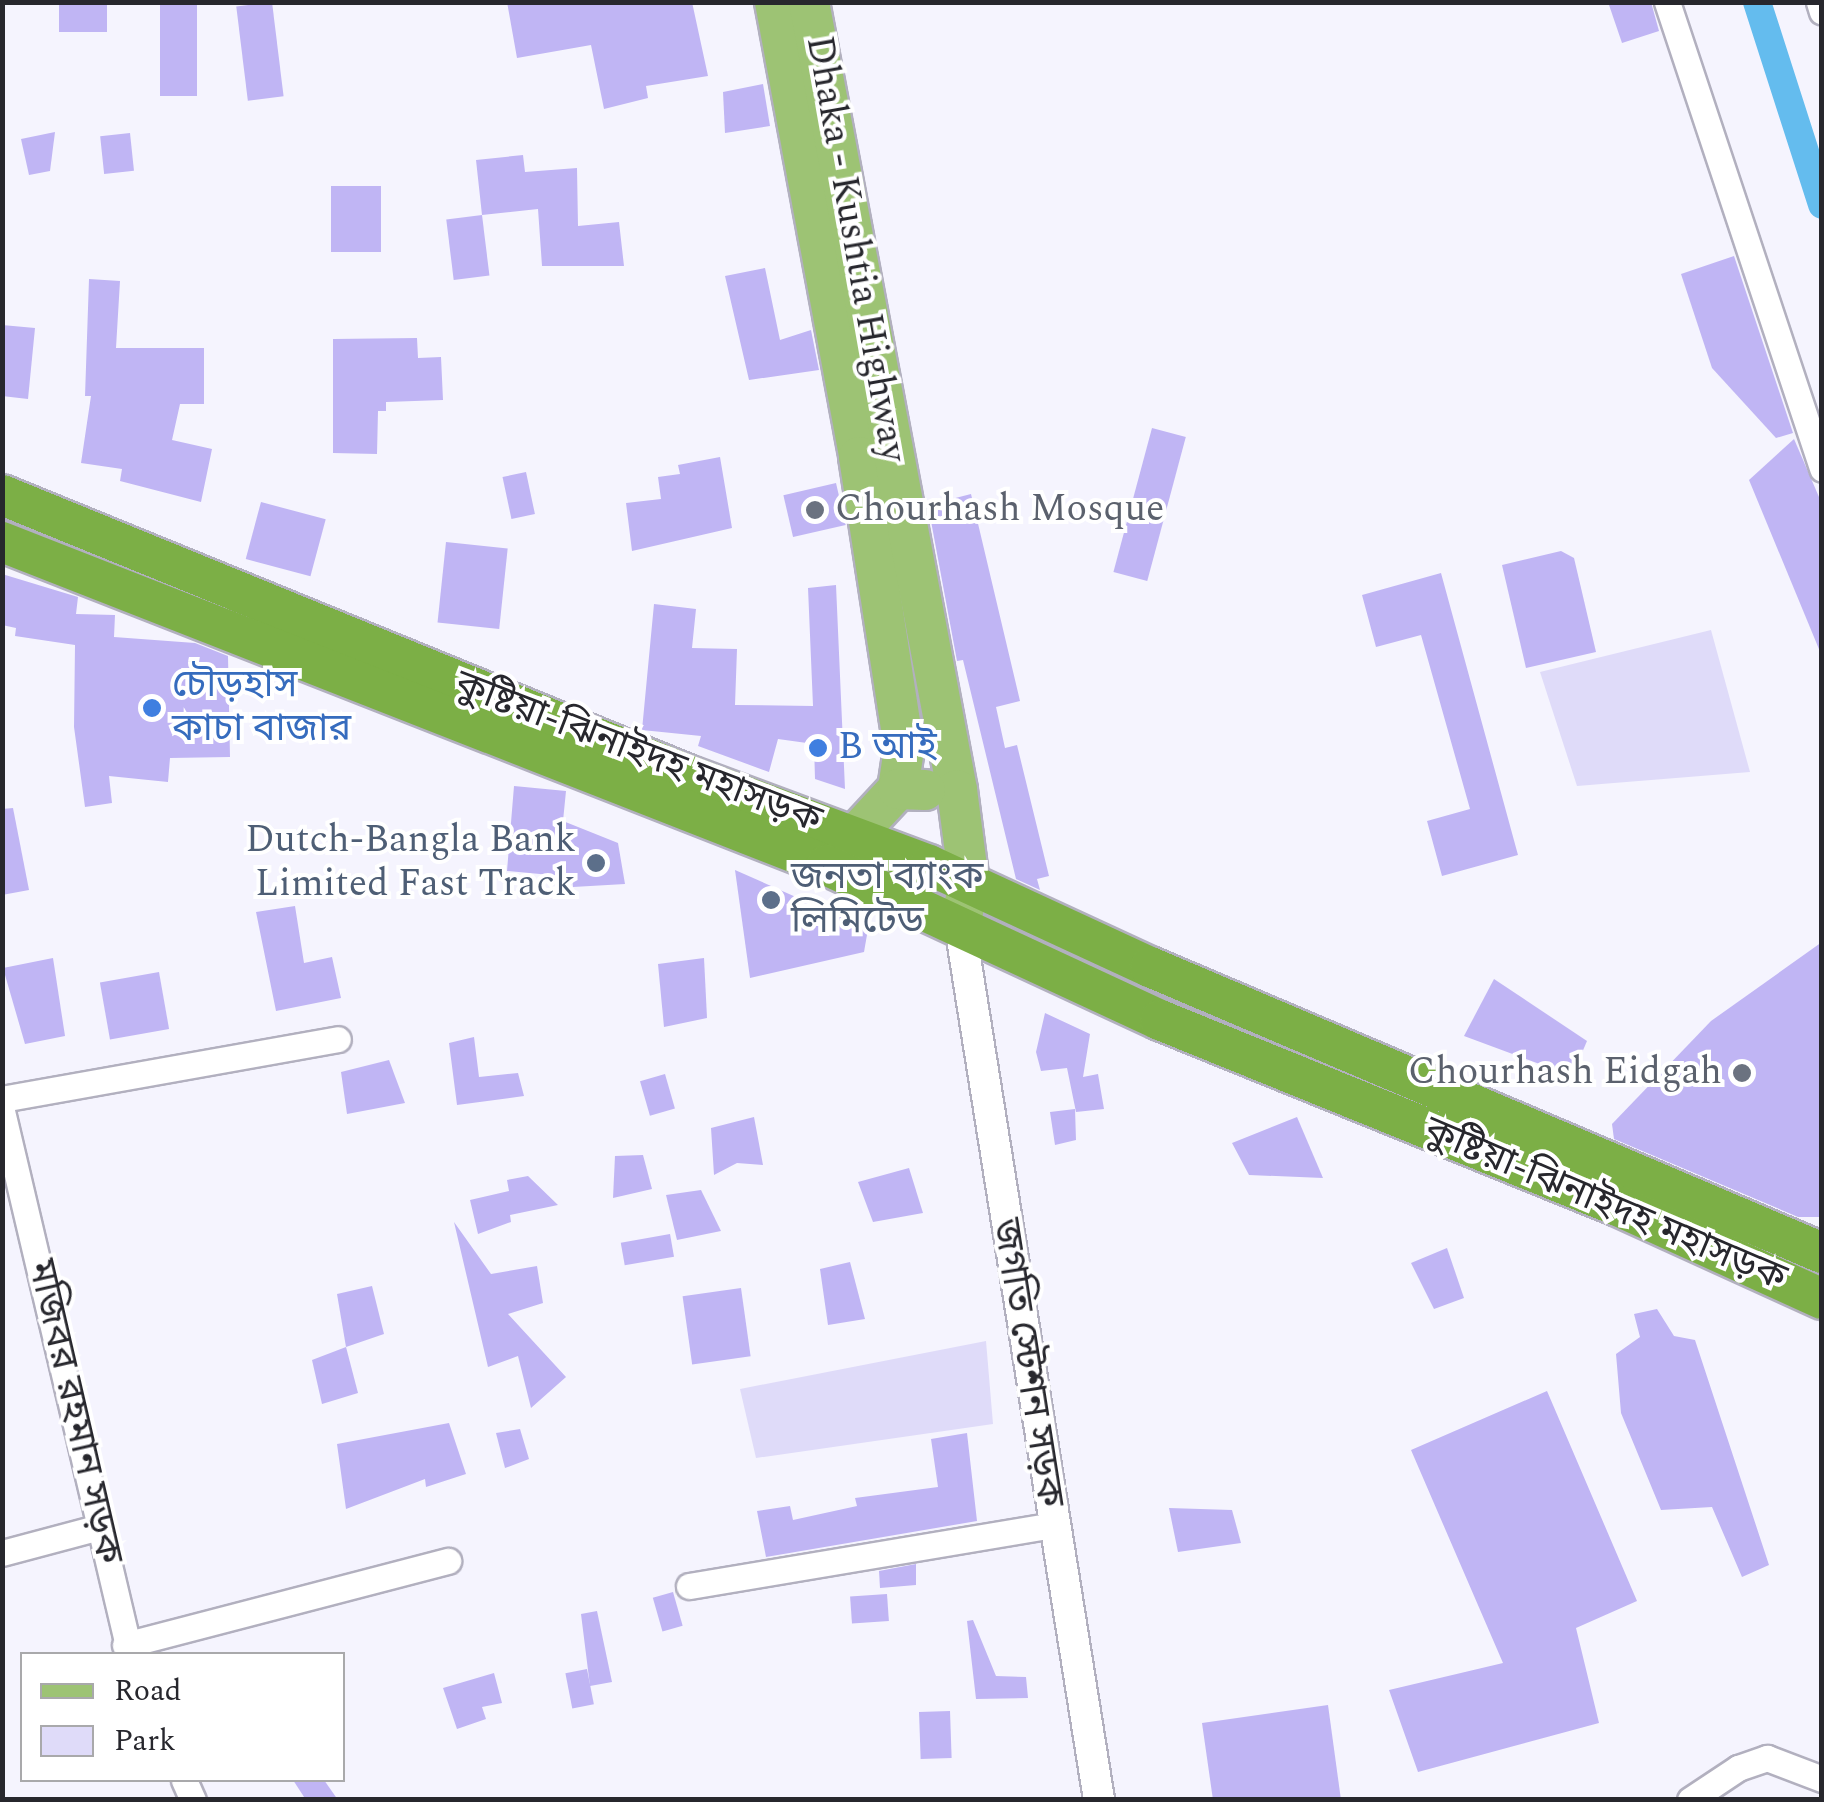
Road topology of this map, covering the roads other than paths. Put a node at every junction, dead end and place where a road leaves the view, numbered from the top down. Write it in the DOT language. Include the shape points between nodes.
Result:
graph roads {
  1 [pos="775,2"];
  2 [pos="809,2"];
  3 [pos="1667,2"];
  4 [pos="1818,2"];
  5 [pos="1822,12"];
  6 [pos="1822,469"];
  7 [pos="2,495"];
  8 [pos="2,542"];
  9 [pos="898,789"];
  10 [pos="957,790"];
  11 [pos="856,838"];
  12 [pos="826,865"];
  13 [pos="969,883"];
  14 [pos="960,926"];
  15 [pos="338,1039"];
  16 [pos="2,1099"];
  17 [pos="2,1111"];
  18 [pos="1647,1198"];
  19 [pos="1822,1253"];
  20 [pos="1822,1298"];
  21 [pos="1053,1525"];
  22 [pos="100,1528"];
  23 [pos="2,1553"];
  24 [pos="448,1561"];
  25 [pos="688,1586"];
  26 [pos="128,1650"];
  27 [pos="1822,1779"];
  28 [pos="1099,1800"];
  29 [pos="1690,1800"];
  1 -- 9 [label="main road, Dhaka - Kushtia Highway" via="859,457 904,749"];
  2 -- 10 [label="main road, Dhaka - Kushtia Highway"];
  3 -- 6 [label="street"];
  4 -- 5 [label="street"];
  7 -- 11 [label="highway, কুষ্টিয়া-ঝিনাইদহ মহাসড়ক"];
  8 -- 12 [label="highway, কুষ্টিয়া-ঝিনাইদহ মহাসড়ক"];
  9 -- 10 [label="main road"];
  9 -- 11 [label="main road"];
  10 -- 13 [label="main road, Dhaka - Kushtia Highway"];
  11 -- 12 [label="main road"];
  11 -- 13 [label="highway, কুষ্টিয়া-ঝিনাইদহ মহাসড়ক"];
  12 -- 14 [label="highway, কুষ্টিয়া-ঝিনাইদহ মহাসড়ক"];
  13 -- 14 [label="main road, Dhaka - Kushtia Highway"];
  13 -- 18 [label="highway, কুষ্টিয়া-ঝিনাইদহ মহাসড়ক"];
  14 -- 18 [label="highway, কুষ্টিয়া-ঝিনাইদহ মহাসড়ক" via="1160,1020"];
  14 -- 21 [label="street, জগতি স্টেশন সড়ক"];
  15 -- 16 [label="street"];
  17 -- 22 [label="street, মজিবর রহমান সড়ক"];
  18 -- 19 [label="highway, কুষ্টিয়া-ঝিনাইদহ মহাসড়ক"];
  18 -- 20 [label="highway, কুষ্টিয়া-ঝিনাইদহ মহাসড়ক"];
  21 -- 25 [label="street"];
  21 -- 28 [label="street, জগতি স্টেশন সড়ক"];
  22 -- 23 [label="street"];
  22 -- 26 [label="street, মজিবর রহমান সড়ক"];
  24 -- 26 [label="street"];
  27 -- 29 [label="street" via="1768,1758 1738,1768"];
}
